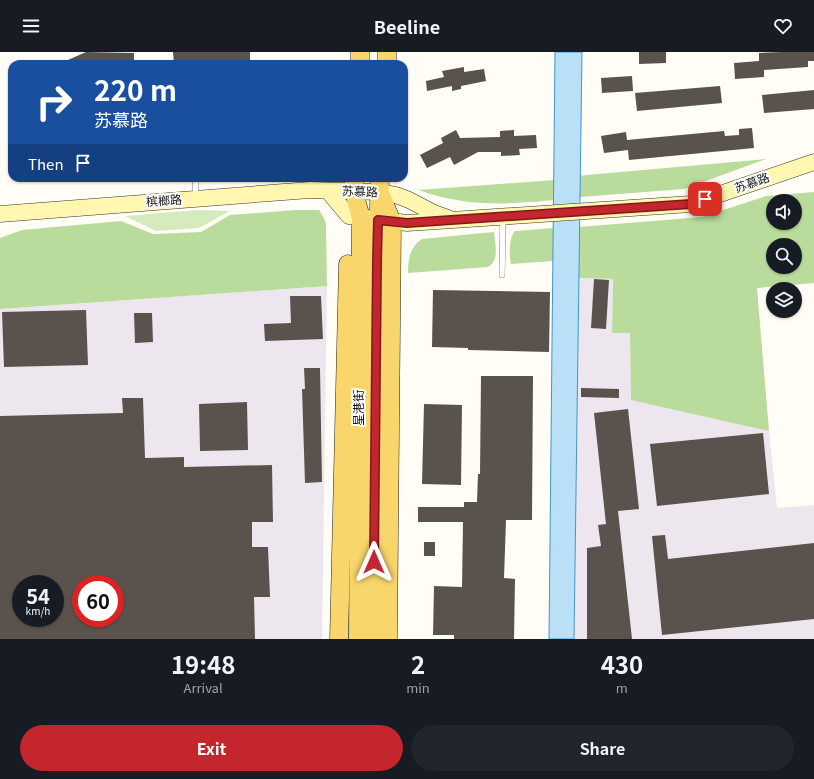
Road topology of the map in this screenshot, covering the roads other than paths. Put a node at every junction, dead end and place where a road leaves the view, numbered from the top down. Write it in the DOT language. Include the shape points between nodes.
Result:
graph roads {
  1 [pos="814,162"];
  2 [pos="195,182"];
  3 [pos="354,185"];
  4 [pos="380,185"];
  5 [pos="328,190"];
  6 [pos="196,199"];
  7 [pos="0,214"];
  8 [pos="503,216"];
  9 [pos="370,219"];
  10 [pos="451,219"];
  11 [pos="502,275"];
  12 [pos="367,378"];
  13 [pos="339,639"];
  14 [pos="358,639"];
  15 [pos="374,639"];
  16 [pos="388,639"];
  1 -- 8 [label="main road, 苏慕路" via="691,204"];
  2 -- 6 [label="lane"];
  3 -- 4 [label="main road, 苏慕路"];
  3 -- 5 [label="main road, 苏慕路"];
  3 -- 9 [label="main road"];
  4 -- 9 [label="main road"];
  4 -- 10 [label="main road, 苏慕路" via="396,195"];
  5 -- 6 [label="main road, 槟榔路"];
  5 -- 9 [label="main road, 苏慕路"];
  6 -- 7 [label="main road, 槟榔路"];
  8 -- 10 [label="main road, 苏慕路"];
  8 -- 11 [label="lane"];
  9 -- 10 [label="main road, 苏慕路" via="407,223"];
  9 -- 12 [label="main road, 星港街"];
  9 -- 13 [label="main road"];
  9 -- 16 [label="main road"];
  12 -- 14 [label="main road, 星港街"];
  12 -- 15 [label="main road, 星港街"];
}
